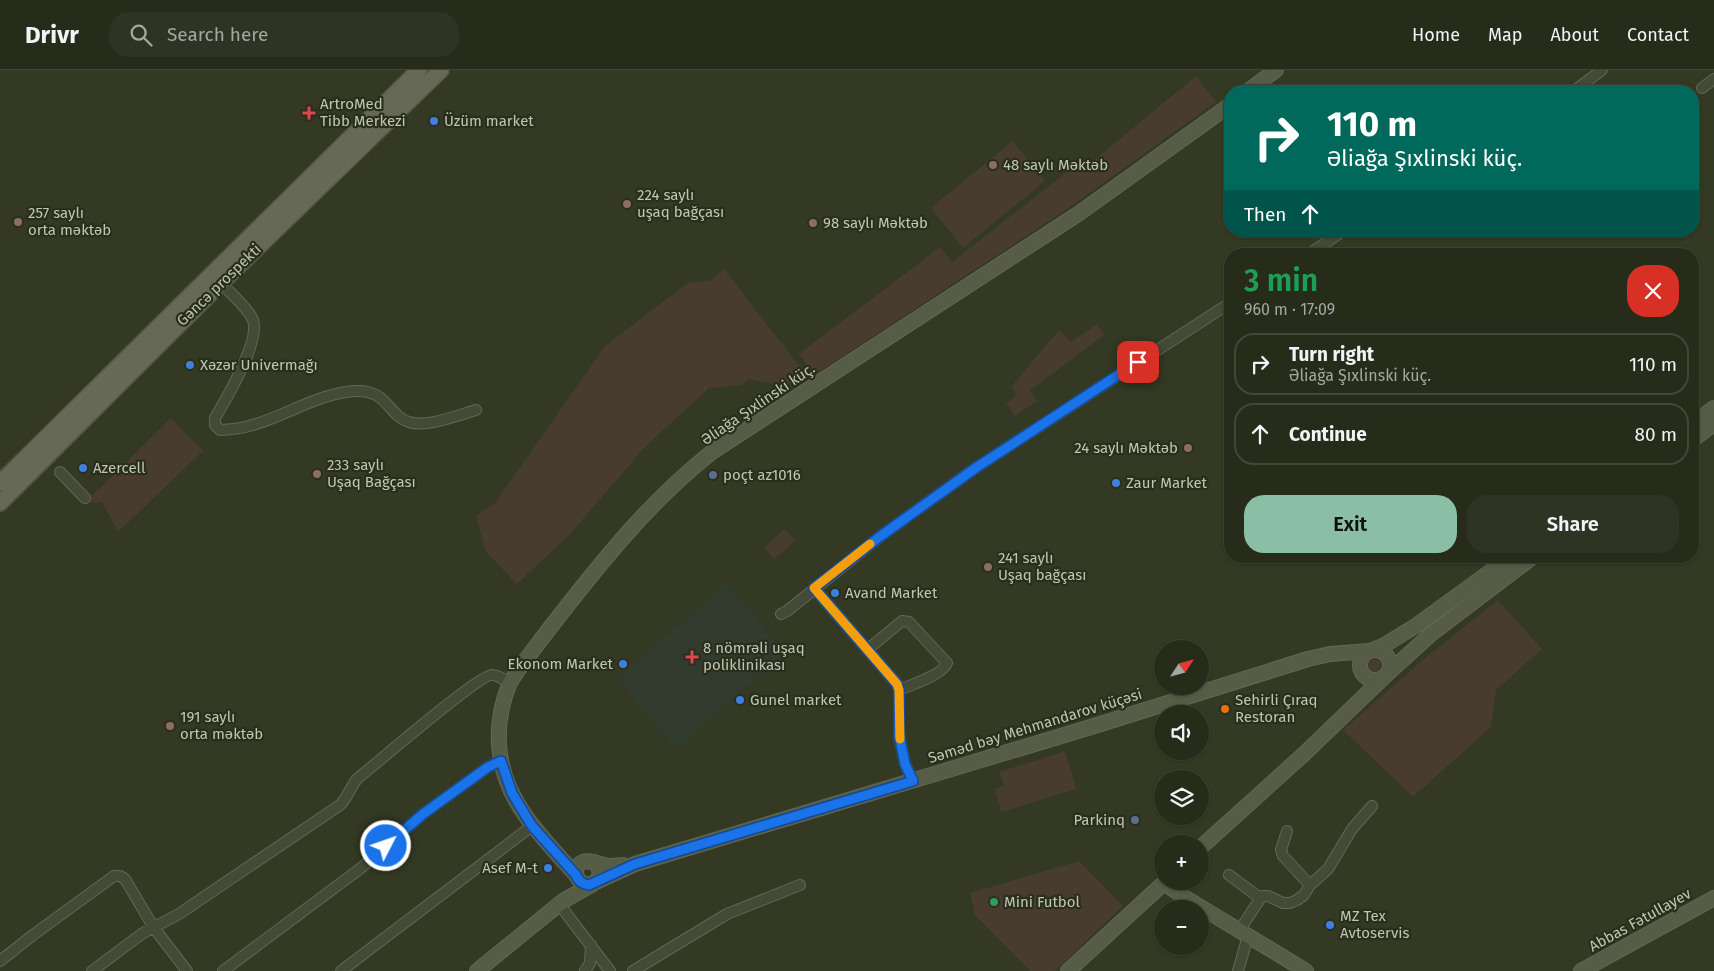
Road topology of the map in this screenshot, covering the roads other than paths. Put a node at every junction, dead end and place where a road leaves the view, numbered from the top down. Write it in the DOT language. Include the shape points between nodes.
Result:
graph roads {
  1 [pos="419,70"];
  2 [pos="441,70"];
  3 [pos="1276,70"];
  4 [pos="1602,70"];
  5 [pos="1714,79"];
  6 [pos="1256,85"];
  7 [pos="1582,85"];
  8 [pos="1702,88"];
  9 [pos="1224,109"];
  10 [pos="1334,237"];
  11 [pos="1318,248"];
  12 [pos="221,283"];
  13 [pos="1224,307"];
  14 [pos="1714,408"];
  15 [pos="476,410"];
  16 [pos="1699,419"];
  17 [pos="1714,424"];
  18 [pos="1699,435"];
  19 [pos="60,472"];
  20 [pos="0,483"];
  21 [pos="85,498"];
  22 [pos="0,503"];
  23 [pos="1502,563"];
  24 [pos="1525,563"];
  25 [pos="814,588"];
  26 [pos="782,614"];
  27 [pos="867,650"];
  28 [pos="1370,651"];
  29 [pos="1330,654"];
  30 [pos="1362,672"];
  31 [pos="1385,676"];
  32 [pos="510,683"];
  33 [pos="899,690"];
  34 [pos="1348,712"];
  35 [pos="501,761"];
  36 [pos="913,781"];
  37 [pos="1372,806"];
  38 [pos="532,826"];
  39 [pos="1287,831"];
  40 [pos="1209,840"];
  41 [pos="555,851"];
  42 [pos="592,862"];
  43 [pos="635,864"];
  44 [pos="1229,875"];
  45 [pos="577,876"];
  46 [pos="594,883"];
  47 [pos="800,885"];
  48 [pos="1310,885"];
  49 [pos="1156,890"];
  50 [pos="1174,890"];
  51 [pos="1260,898"];
  52 [pos="1714,898"];
  53 [pos="561,903"];
  54 [pos="154,928"];
  55 [pos="1244,934"];
  56 [pos="591,945"];
  57 [pos="0,961"];
  58 [pos="92,971"];
  59 [pos="187,971"];
  60 [pos="223,971"];
  61 [pos="341,971"];
  62 [pos="476,971"];
  63 [pos="585,971"];
  64 [pos="610,971"];
  65 [pos="633,971"];
  66 [pos="1068,971"];
  67 [pos="1238,971"];
  68 [pos="1306,971"];
  69 [pos="1582,971"];
  1 -- 20 [label="main road, Gəncə prospekti"];
  2 -- 12 [label="main road, Gəncə prospekti"];
  3 -- 6 [label="main road"];
  4 -- 7 [label="street"];
  5 -- 8 [label="street"];
  9 -- 32 [label="main road, Əliağa Şıxlinski küç." via="1078,214 701,461 650,507 547,632"];
  10 -- 11 [label="street"];
  12 -- 15 [label="street" via="252,317 255,328 241,369 215,418 214,425 220,430 274,418 312,402 362,390 380,396 401,418 416,424"];
  12 -- 22 [label="main road, Gəncə prospekti"];
  13 -- 25 [label="street" via="977,467"];
  14 -- 16 [label="main road"];
  17 -- 18 [label="main road"];
  19 -- 21 [label="street"];
  23 -- 28 [label="main road" via="1418,625"];
  24 -- 31 [label="main road" via="1430,634"];
  25 -- 26 [label="street"];
  25 -- 27 [label="street"];
  27 -- 33 [label="street"];
  27 -- 33 [label="street" via="902,621 909,622 947,663 939,672"];
  28 -- 29 [label="main road, Səməd bəy Mehmandarov küçəsi"];
  28 -- 30 [label="main road" via="1360,662"];
  28 -- 31 [label="main road" via="1379,651 1387,656 1390,665"];
  29 -- 30 [label="main road" via="1350,662"];
  29 -- 36 [label="main road, Səməd bəy Mehmandarov küçəsi"];
  30 -- 31 [label="main road" via="1374,680"];
  30 -- 34 [label="main road" via="1361,688"];
  31 -- 34 [label="main road"];
  32 -- 35 [label="main road, Əliağa Şıxlinski küç." via="500,723"];
  32 -- 54 [label="street" via="492,675 485,677 357,779 340,805"];
  33 -- 36 [label="street" via="899,735 905,764"];
  34 -- 40 [label="main road"];
  35 -- 38 [label="main road, Əliağa Şıxlinski küç." via="512,793"];
  35 -- 60 [label="street" via="423,814 361,868"];
  36 -- 43 [label="main road, Səməd bəy Mehmandarov küçəsi"];
  37 -- 48 [label="street" via="1352,829 1328,869"];
  38 -- 41 [label="main road, Əliağa Şıxlinski küç."];
  38 -- 61 [label="street"];
  39 -- 48 [label="street" via="1281,850 1283,856"];
  41 -- 42 [label="main road"];
  41 -- 45 [label="main road, Əliağa Şıxlinski küç."];
  42 -- 43 [label="main road" via="611,866"];
  42 -- 45 [label="main road" via="580,864"];
  42 -- 46 [label="main road" via="600,875"];
  43 -- 46 [label="main road"];
  44 -- 51 [label="street"];
  45 -- 46 [label="main road" via="585,884"];
  45 -- 53 [label="main road"];
  46 -- 53 [label="main road"];
  47 -- 65 [label="street" via="727,914"];
  48 -- 51 [label="street" via="1304,895 1290,903 1268,896"];
  49 -- 66 [label="main road"];
  50 -- 55 [label="main road"];
  51 -- 55 [label="street"];
  52 -- 69 [label="main road, Abbas Fətullayev"];
  53 -- 56 [label="street"];
  53 -- 62 [label="main road"];
  54 -- 57 [label="street" via="125,880 114,876"];
  54 -- 58 [label="street" via="143,932"];
  54 -- 59 [label="street"];
  55 -- 67 [label="street"];
  55 -- 68 [label="main road"];
  56 -- 63 [label="street" via="590,963"];
  56 -- 64 [label="street"];
}
